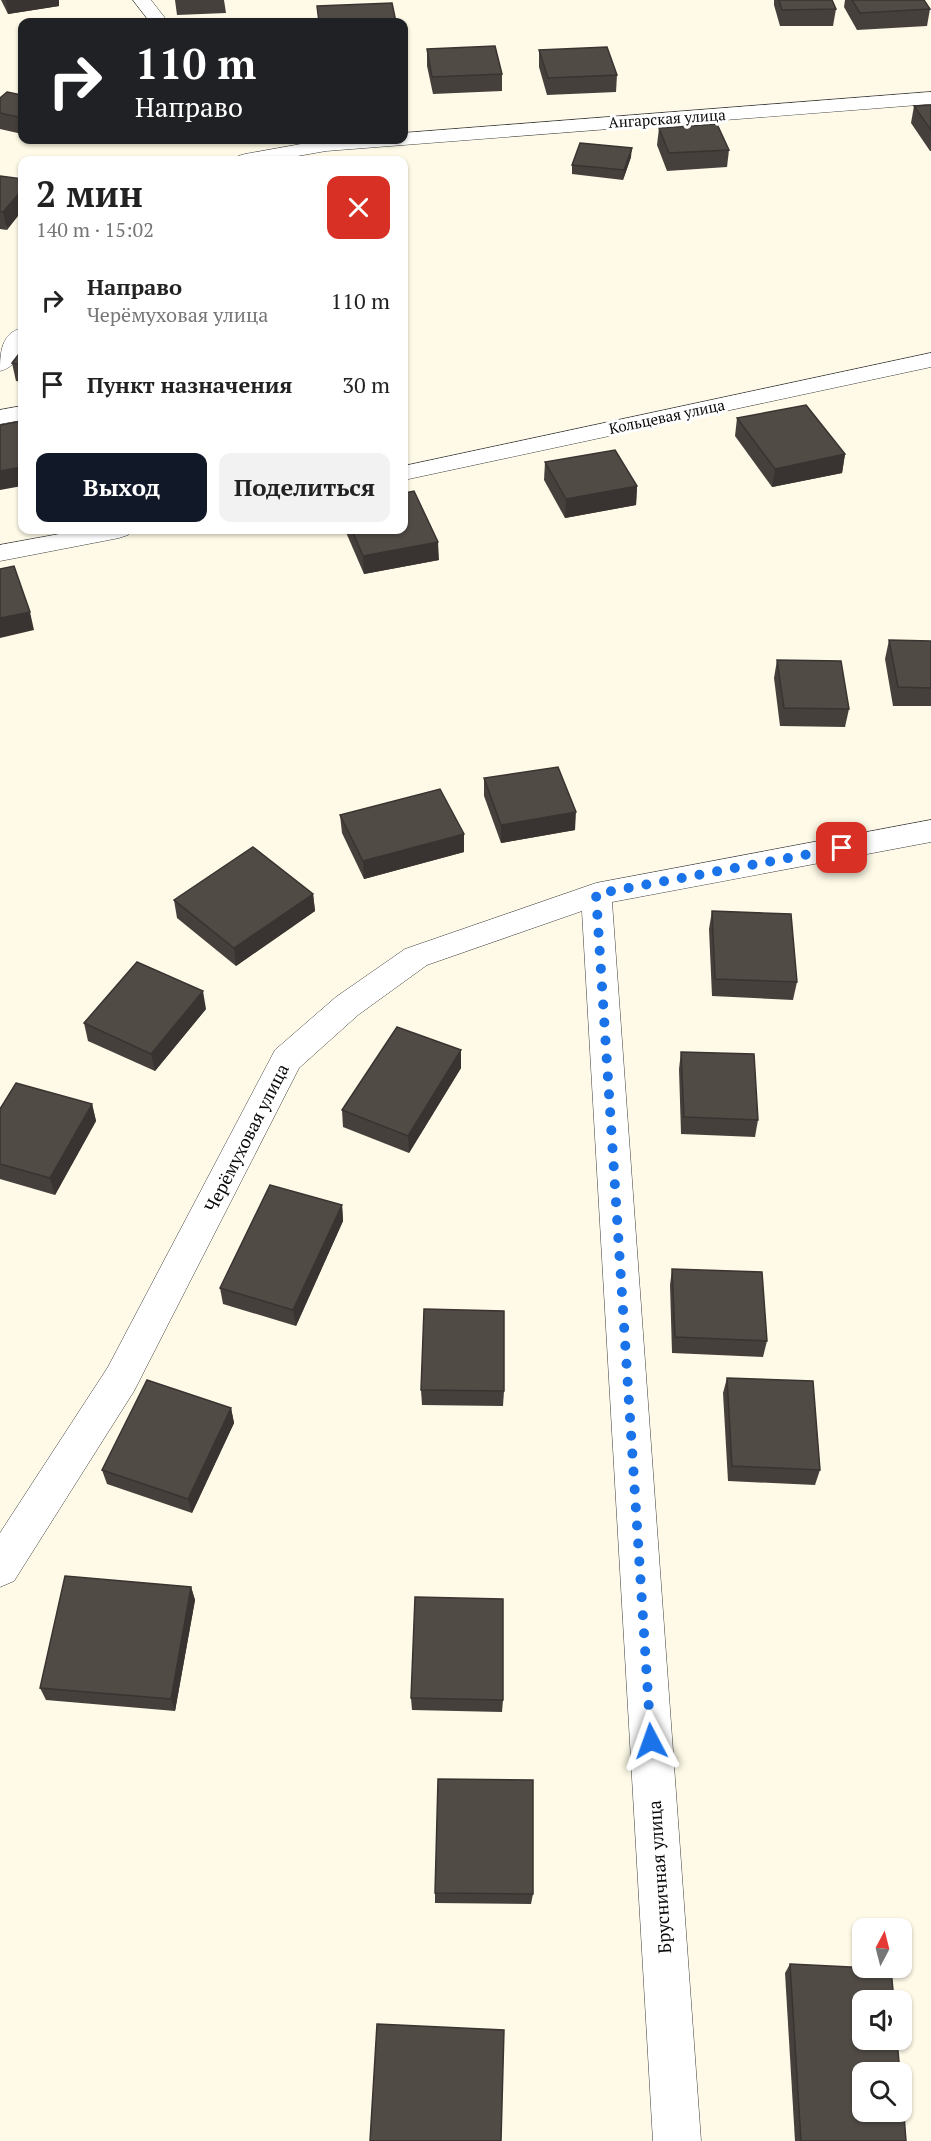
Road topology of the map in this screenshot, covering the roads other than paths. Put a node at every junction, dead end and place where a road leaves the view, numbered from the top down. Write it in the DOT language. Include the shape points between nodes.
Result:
graph roads {
  1 [pos="142,0"];
  2 [pos="156,18"];
  3 [pos="931,98"];
  4 [pos="408,138"];
  5 [pos="338,144"];
  6 [pos="267,156"];
  7 [pos="18,340"];
  8 [pos="931,360"];
  9 [pos="0,364"];
  10 [pos="18,414"];
  11 [pos="0,417"];
  12 [pos="408,472"];
  13 [pos="98,534"];
  14 [pos="0,553"];
  15 [pos="931,831"];
  16 [pos="596,894"];
  17 [pos="0,1568"];
  18 [pos="677,2141"];
  1 -- 2 [label="street"];
  3 -- 4 [label="street, Ангарская улица"];
  5 -- 6 [label="street, Ангарская улица"];
  7 -- 9 [label="street"];
  8 -- 12 [label="street, Кольцевая улица"];
  10 -- 11 [label="street"];
  13 -- 14 [label="street"];
  15 -- 16 [label="street, Черёмуховая улица"];
  16 -- 17 [label="street, Черёмуховая улица" via="416,957 346,1006 287,1059 121,1379"];
  16 -- 18 [label="street, Брусничная улица"];
}
